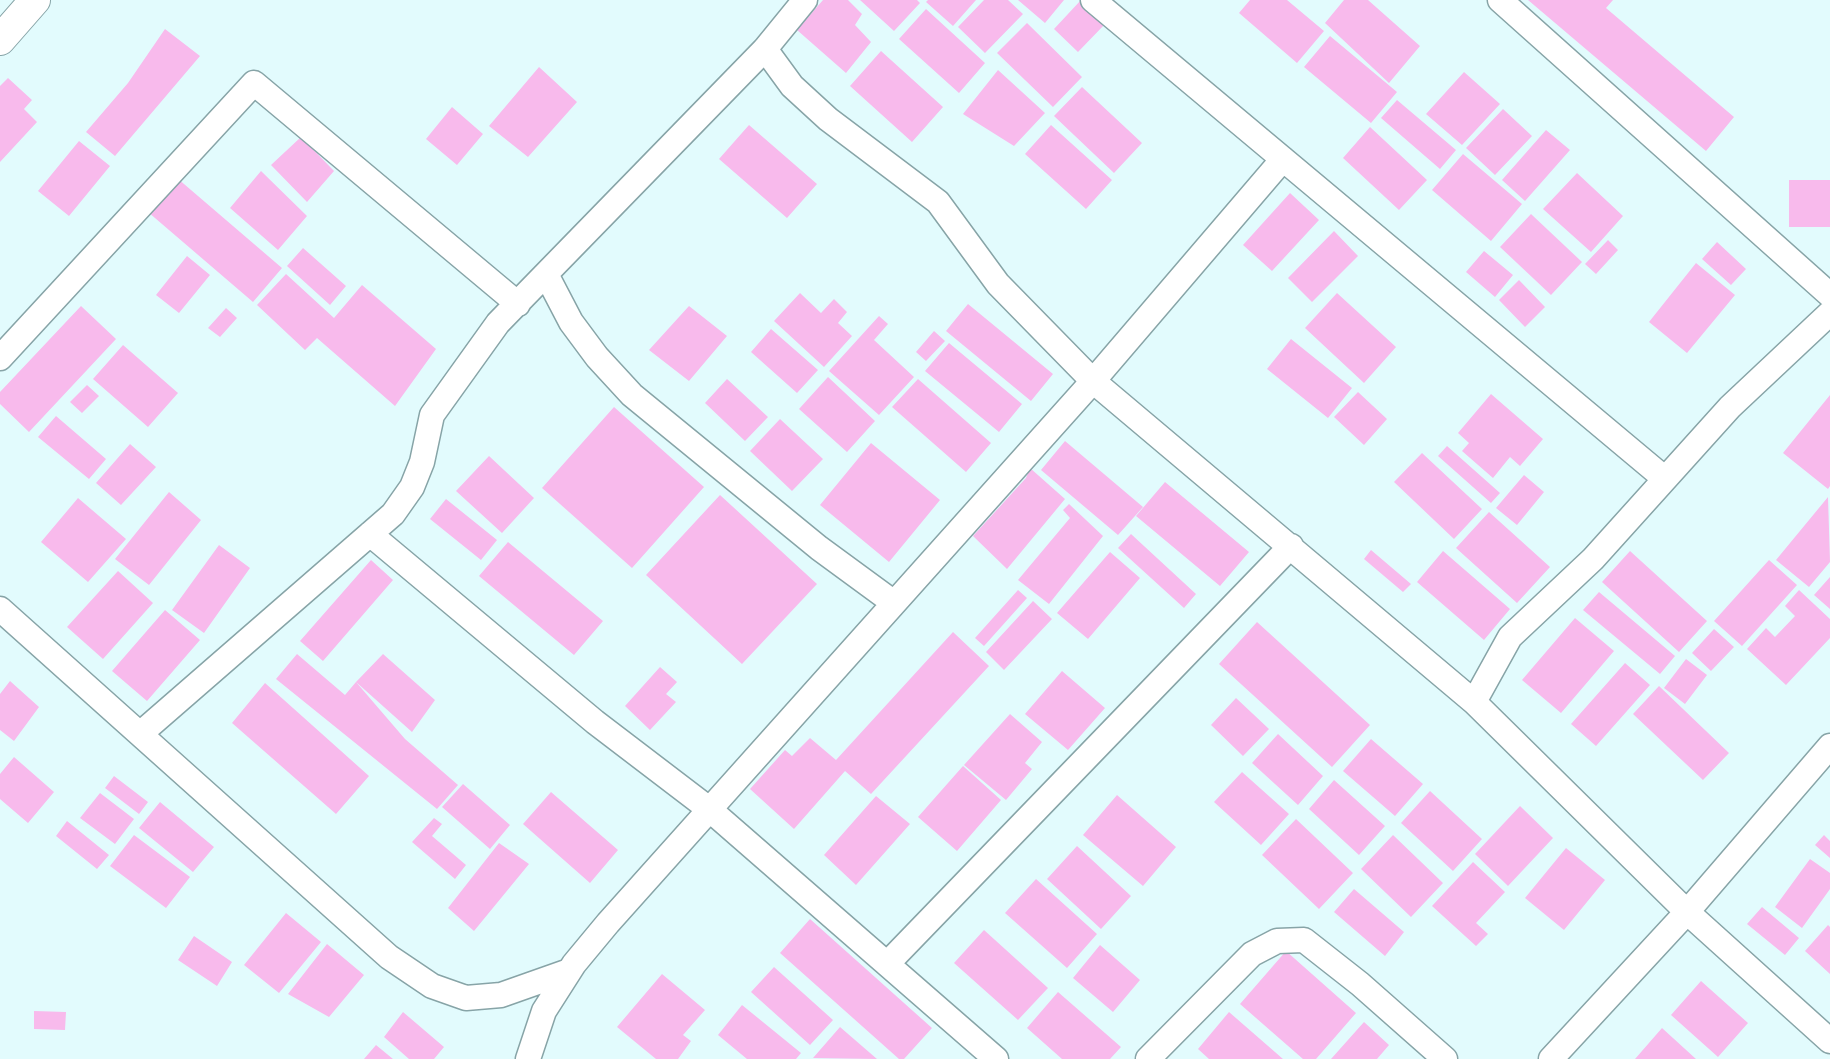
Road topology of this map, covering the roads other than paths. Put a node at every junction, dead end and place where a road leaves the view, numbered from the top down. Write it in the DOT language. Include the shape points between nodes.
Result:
graph roads {
  1 [pos="35,0"];
  2 [pos="805,0"];
  3 [pos="1093,0"];
  4 [pos="1500,0"];
  5 [pos="0,40"];
  6 [pos="765,49"];
  7 [pos="1283,159"];
  8 [pos="547,276"];
  9 [pos="1830,295"];
  10 [pos="518,304"];
  11 [pos="1830,313"];
  12 [pos="0,358"];
  13 [pos="1093,381"];
  14 [pos="1664,478"];
  15 [pos="370,534"];
  16 [pos="1291,546"];
  17 [pos="894,603"];
  18 [pos="0,609"];
  19 [pos="1474,702"];
  20 [pos="140,734"];
  21 [pos="1830,746"];
  22 [pos="709,809"];
  23 [pos="1687,912"];
  24 [pos="887,964"];
  25 [pos="569,971"];
  26 [pos="1830,1041"];
  27 [pos="534,1056"];
  28 [pos="996,1059"];
  29 [pos="1148,1059"];
  30 [pos="1445,1059"];
  31 [pos="1551,1059"];
  1 -- 5 [label="street"];
  2 -- 6 [label="street"];
  3 -- 7 [label="street"];
  4 -- 9 [label="street"];
  6 -- 8 [label="street"];
  6 -- 13 [label="street" via="792,86 828,119 938,202 998,284"];
  7 -- 13 [label="street"];
  7 -- 14 [label="street"];
  8 -- 10 [label="street"];
  8 -- 17 [label="street" via="571,322 632,395 819,548"];
  10 -- 12 [label="street" via="254,83"];
  10 -- 15 [label="street" via="498,323 432,415 412,487 393,514"];
  11 -- 14 [label="street" via="1730,407"];
  13 -- 16 [label="street"];
  13 -- 17 [label="street"];
  14 -- 19 [label="street" via="1593,559 1510,637"];
  15 -- 20 [label="street"];
  15 -- 22 [label="street" via="595,722"];
  16 -- 19 [label="street"];
  16 -- 24 [label="street"];
  17 -- 22 [label="street"];
  18 -- 20 [label="street"];
  19 -- 23 [label="street"];
  20 -- 25 [label="street" via="388,957 432,986 466,998 501,995"];
  21 -- 23 [label="street"];
  22 -- 24 [label="street"];
  22 -- 25 [label="street"];
  23 -- 26 [label="street"];
  23 -- 31 [label="street"];
  24 -- 28 [label="street"];
  25 -- 27 [label="street" via="544,1011"];
  29 -- 30 [label="street" via="1252,954 1277,941 1304,940"];
}
